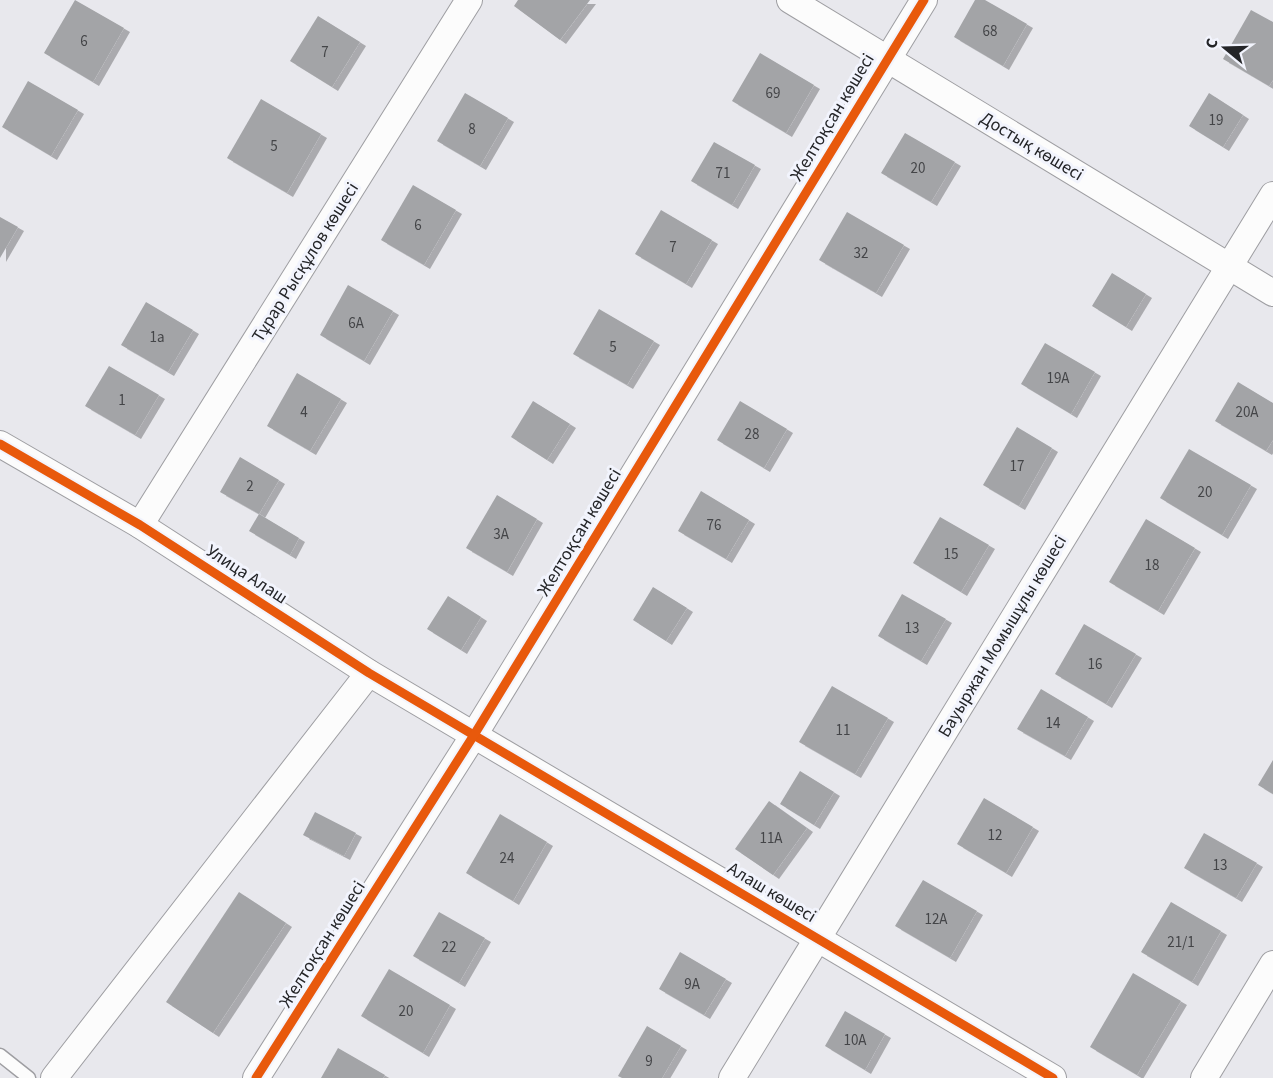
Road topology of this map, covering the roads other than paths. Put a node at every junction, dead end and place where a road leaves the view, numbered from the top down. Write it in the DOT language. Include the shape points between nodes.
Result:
graph roads {
  1 [pos="469,0"];
  2 [pos="790,0"];
  3 [pos="924,0"];
  4 [pos="886,58"];
  5 [pos="1273,195"];
  6 [pos="1229,265"];
  7 [pos="1273,293"];
  8 [pos="0,444"];
  9 [pos="140,525"];
  10 [pos="369,673"];
  11 [pos="474,735"];
  12 [pos="818,938"];
  13 [pos="1273,964"];
  14 [pos="0,1055"];
  15 [pos="29,1078"];
  16 [pos="54,1078"];
  17 [pos="256,1078"];
  18 [pos="732,1078"];
  19 [pos="1053,1078"];
  20 [pos="1204,1078"];
  1 -- 9 [label="street, Тұрар Рысқұлов көшесі"];
  2 -- 4 [label="street, Достық көшесі"];
  3 -- 4 [label="street, Желтоқсан көшесі"];
  4 -- 6 [label="street, Достық көшесі"];
  4 -- 11 [label="street, Желтоқсан көшесі"];
  5 -- 6 [label="street, Бауыржан Момышұлы көшесі"];
  6 -- 7 [label="street, Достық көшесі"];
  6 -- 12 [label="street, Бауыржан Момышұлы көшесі"];
  8 -- 9 [label="street, Улица Алаш"];
  9 -- 10 [label="street, Улица Алаш"];
  10 -- 11 [label="street, Улица Алаш"];
  10 -- 16 [label="street"];
  11 -- 12 [label="street, Алаш көшесі"];
  11 -- 17 [label="street, Желтоқсан көшесі"];
  12 -- 18 [label="street, Бауыржан Момышұлы көшесі"];
  12 -- 19 [label="street, Алаш көшесі"];
  13 -- 20 [label="street"];
  14 -- 15 [label="lane"];
}
